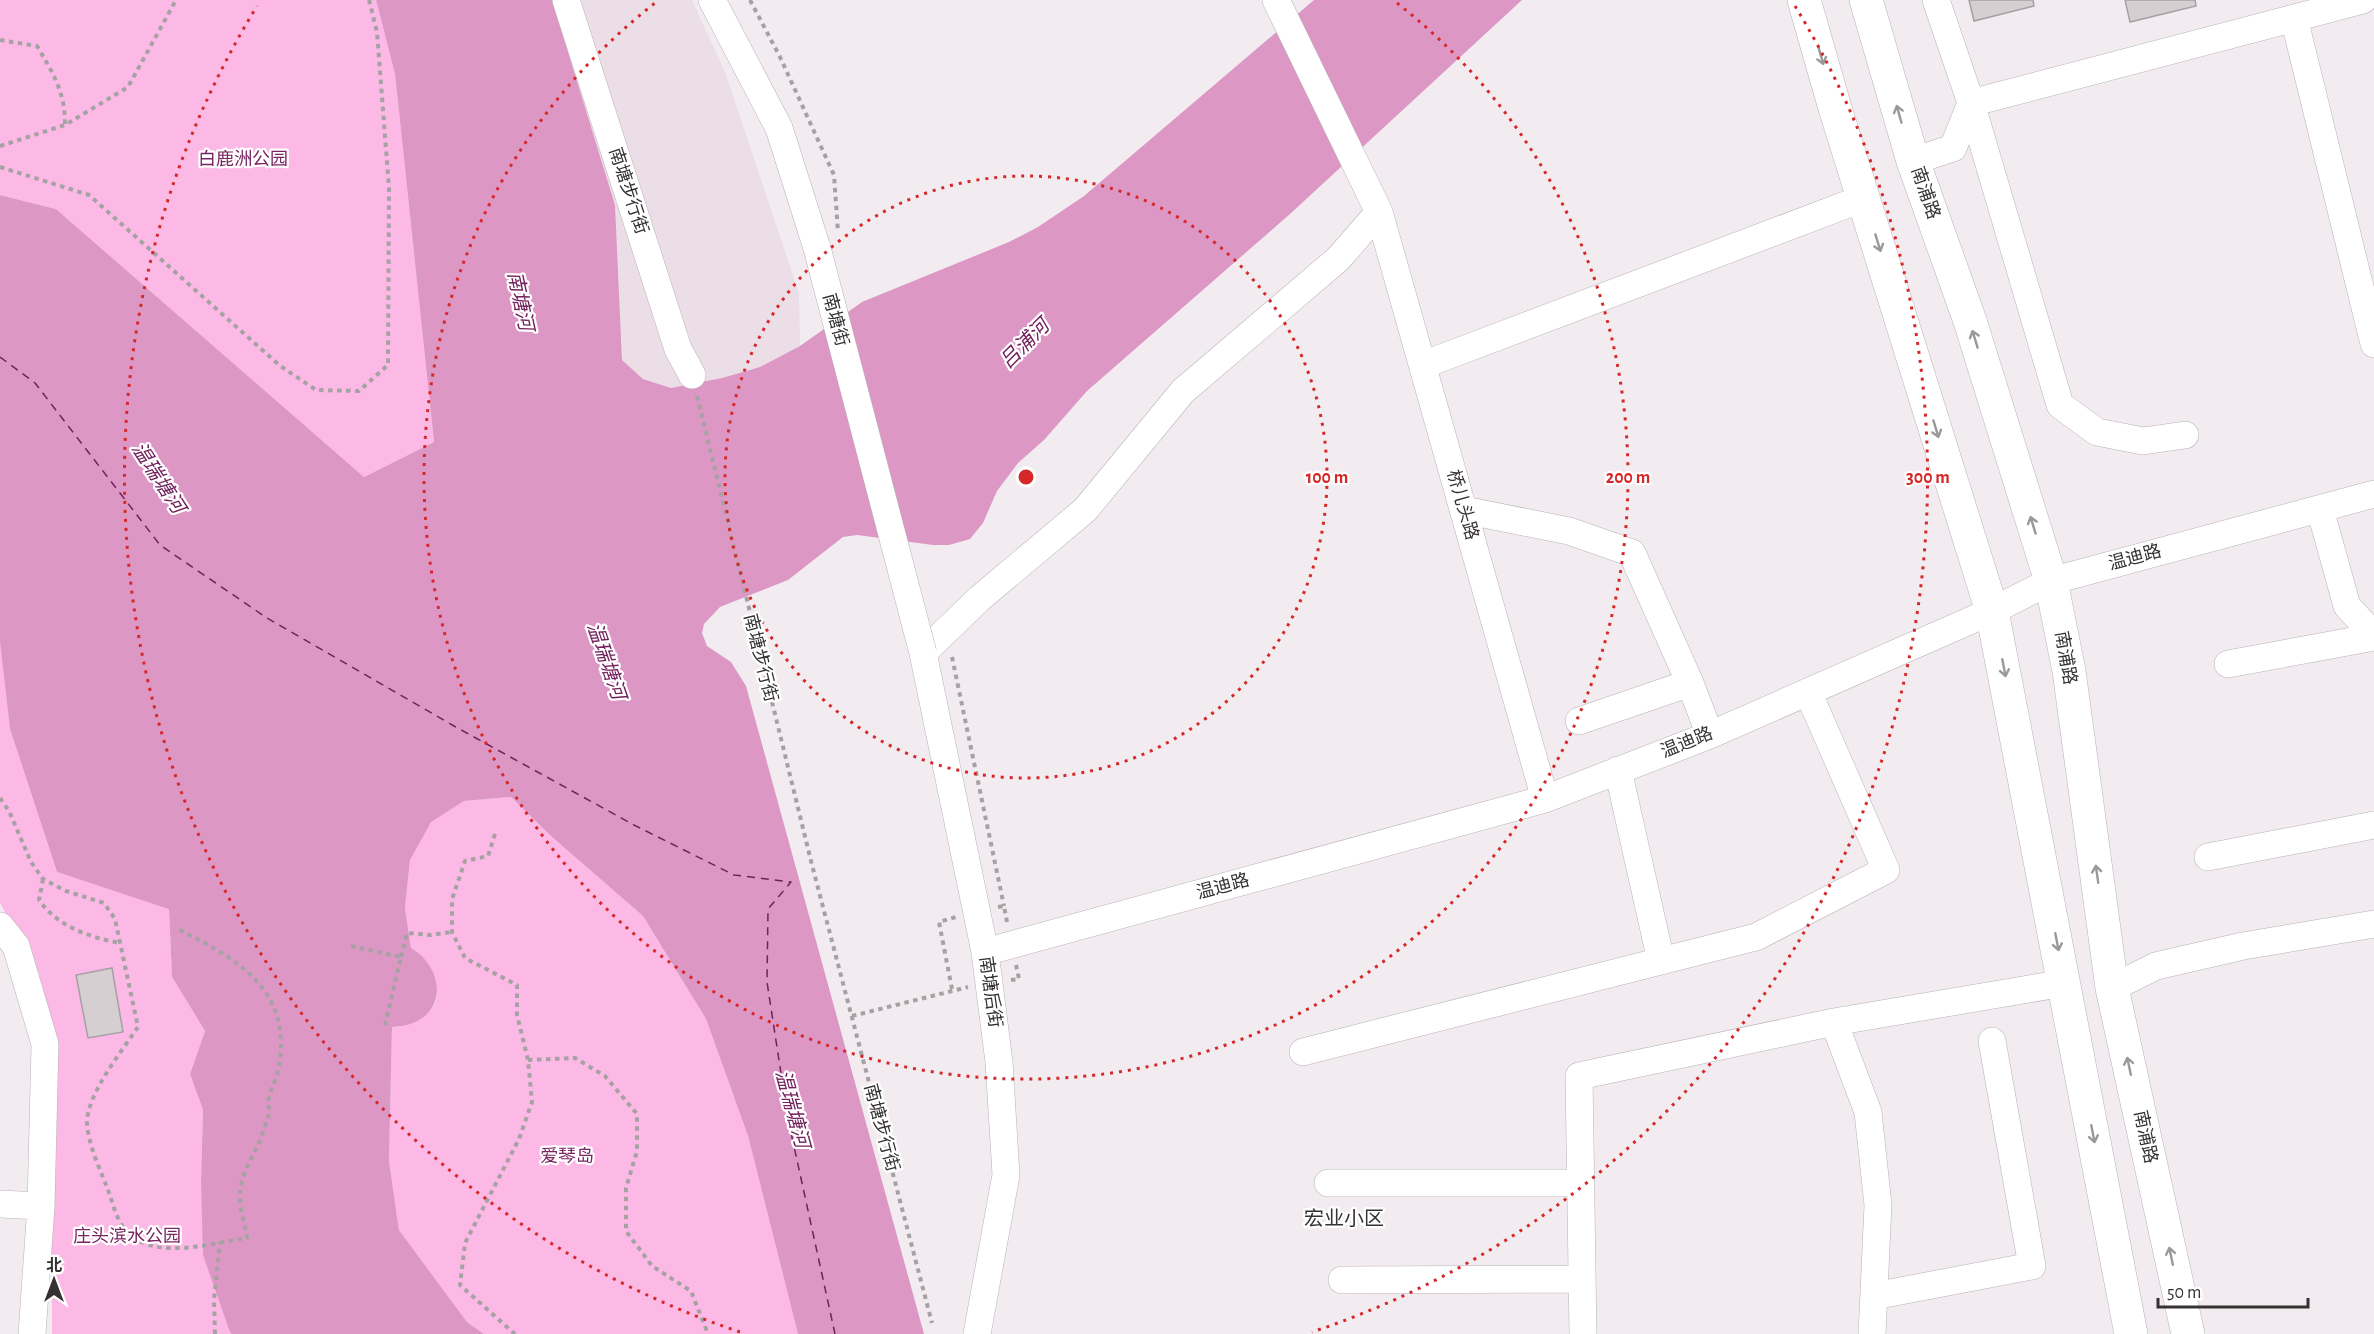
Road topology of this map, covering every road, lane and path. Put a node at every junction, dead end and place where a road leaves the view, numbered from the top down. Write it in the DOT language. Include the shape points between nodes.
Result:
graph roads {
  1 [pos="176,0"];
  2 [pos="369,0"];
  3 [pos="567,0"];
  4 [pos="712,0"];
  5 [pos="1276,0"];
  6 [pos="1804,0"];
  7 [pos="1866,0"];
  8 [pos="1936,0"];
  9 [pos="2364,0"];
  10 [pos="2294,18"];
  11 [pos="0,40"];
  12 [pos="1971,103"];
  13 [pos="65,125"];
  14 [pos="0,146"];
  15 [pos="1913,161"];
  16 [pos="0,167"];
  17 [pos="1864,198"];
  18 [pos="1379,212"];
  19 [pos="2368,292"];
  20 [pos="2374,344"];
  21 [pos="1423,365"];
  22 [pos="692,375"];
  23 [pos="2185,435"];
  24 [pos="2374,494"];
  25 [pos="2320,509"];
  26 [pos="1464,510"];
  27 [pos="2050,581"];
  28 [pos="1992,611"];
  29 [pos="947,630"];
  30 [pos="2374,636"];
  31 [pos="923,653"];
  32 [pos="2228,664"];
  33 [pos="1690,683"];
  34 [pos="1808,692"];
  35 [pos="1579,721"];
  36 [pos="1710,735"];
  37 [pos="1618,770"];
  38 [pos="0,798"];
  39 [pos="1545,799"];
  40 [pos="2374,825"];
  41 [pos="495,834"];
  42 [pos="2208,857"];
  43 [pos="43,879"];
  44 [pos="1004,906"];
  45 [pos="976,911"];
  46 [pos="2374,924"];
  47 [pos="0,926"];
  48 [pos="176,928"];
  49 [pos="452,932"];
  50 [pos="120,943"];
  51 [pos="1012,945"];
  52 [pos="351,946"];
  53 [pos="985,952"];
  54 [pos="401,957"];
  55 [pos="1661,961"];
  56 [pos="990,983"];
  57 [pos="2064,983"];
  58 [pos="2112,988"];
  59 [pos="952,989"];
  60 [pos="852,1016"];
  61 [pos="1834,1022"];
  62 [pos="385,1025"];
  63 [pos="1992,1041"];
  64 [pos="1303,1052"];
  65 [pos="528,1060"];
  66 [pos="1328,1183"];
  67 [pos="1581,1183"];
  68 [pos="0,1204"];
  69 [pos="41,1206"];
  70 [pos="220,1242"];
  71 [pos="1582,1279"];
  72 [pos="1342,1280"];
  73 [pos="1874,1296"];
  74 [pos="932,1323"];
  75 [pos="32,1334"];
  76 [pos="215,1334"];
  77 [pos="515,1334"];
  78 [pos="706,1334"];
  79 [pos="977,1334"];
  80 [pos="1583,1334"];
  81 [pos="1872,1334"];
  82 [pos="2131,1334"];
  83 [pos="2188,1334"];
  1 -- 13 [label="path" via="128,87"];
  2 -- 16 [label="path" via="377,32 389,188 388,365 359,391 316,390 279,365 89,195"];
  3 -- 22 [label="street, 南塘步行街" via="678,349"];
  4 -- 31 [label="street, 南塘街, bridge" via="779,128 817,248"];
  5 -- 18 [label="street, 桥儿头路"];
  6 -- 17 [label="main road, one-way"];
  15 -- 7 [label="main road, 南浦路, one-way"];
  8 -- 12 [label="street"];
  9 -- 10 [label="street"];
  10 -- 12 [label="street"];
  10 -- 19 [label="street"];
  11 -- 13 [label="path" via="37,46 56,77 65,105"];
  12 -- 15 [label="street" via="1953,148"];
  12 -- 23 [label="street" via="2060,405 2097,432 2142,441"];
  13 -- 14 [label="path"];
  27 -- 15 [label="main road, 南浦路, one-way" via="1970,321"];
  17 -- 21 [label="street"];
  17 -- 28 [label="main road, one-way"];
  18 -- 21 [label="street, 桥儿头路"];
  18 -- 29 [label="street" via="1338,259 1183,391 1085,510"];
  19 -- 20 [label="street"];
  21 -- 26 [label="street, 桥儿头路"];
  22 -- 60 [label="path, 南塘步行街"];
  24 -- 25 [label="street, 温迪路"];
  25 -- 27 [label="street, 温迪路"];
  25 -- 30 [label="street" via="2347,606"];
  26 -- 33 [label="street" via="1569,531 1632,553"];
  26 -- 39 [label="street, 桥儿头路"];
  27 -- 28 [label="street, 温迪路"];
  58 -- 27 [label="main road, 南浦路, one-way" via="2069,671"];
  28 -- 34 [label="street, 温迪路"];
  28 -- 57 [label="main road, one-way"];
  29 -- 31 [label="street"];
  29 -- 44 [label="path"];
  30 -- 32 [label="street"];
  31 -- 45 [label="street, 南塘后街"];
  33 -- 35 [label="street"];
  33 -- 36 [label="street"];
  34 -- 36 [label="street, 温迪路"];
  34 -- 55 [label="street" via="1886,870 1756,937"];
  36 -- 37 [label="street, 温迪路"];
  37 -- 39 [label="street, 温迪路"];
  37 -- 55 [label="street"];
  38 -- 43 [label="path"];
  39 -- 51 [label="street, 温迪路"];
  40 -- 42 [label="street"];
  41 -- 49 [label="path" via="488,856 465,861 452,899"];
  43 -- 50 [label="path" via="104,903 114,919"];
  43 -- 50 [label="path" via="39,900 48,913 95,938"];
  44 -- 45 [label="path"];
  44 -- 51 [label="path"];
  45 -- 53 [label="street, 南塘后街"];
  45 -- 59 [label="path" via="939,922"];
  46 -- 58 [label="street" via="2242,946 2156,966"];
  47 -- 69 [label="street" via="16,946 45,1044"];
  48 -- 70 [label="path" via="227,956 255,977 270,999 278,1026 280,1054 268,1099 269,1112 264,1132 243,1174 240,1199 247,1238"];
  49 -- 54 [label="path" via="407,933"];
  49 -- 65 [label="path" via="465,958 517,985 517,1015"];
  50 -- 70 [label="path" via="138,1027 97,1087 87,1122 91,1146 120,1222 133,1238 158,1246"];
  51 -- 53 [label="street, 温迪路"];
  51 -- 56 [label="path" via="1019,979"];
  52 -- 54 [label="path"];
  53 -- 56 [label="street, 南塘后街"];
  54 -- 62 [label="path"];
  55 -- 64 [label="street"];
  56 -- 59 [label="path"];
  56 -- 79 [label="street, 南塘后街" via="1006,1175"];
  57 -- 61 [label="street"];
  57 -- 82 [label="main road, one-way"];
  83 -- 58 [label="main road, 南浦路, one-way"];
  59 -- 60 [label="path"];
  60 -- 74 [label="path, 南塘步行街"];
  61 -- 67 [label="street" via="1579,1076"];
  61 -- 73 [label="street" via="1868,1112 1878,1205"];
  63 -- 73 [label="street" via="2032,1266"];
  65 -- 77 [label="path" via="532,1102 519,1139 465,1243 460,1285"];
  65 -- 78 [label="path" via="574,1058 605,1076 637,1114 637,1151 626,1188 626,1231 652,1266 691,1291"];
  66 -- 67 [label="street"];
  67 -- 71 [label="street"];
  68 -- 69 [label="street"];
  69 -- 75 [label="street"];
  70 -- 76 [label="path"];
  71 -- 72 [label="street"];
  71 -- 80 [label="street"];
  73 -- 81 [label="street"];
}
